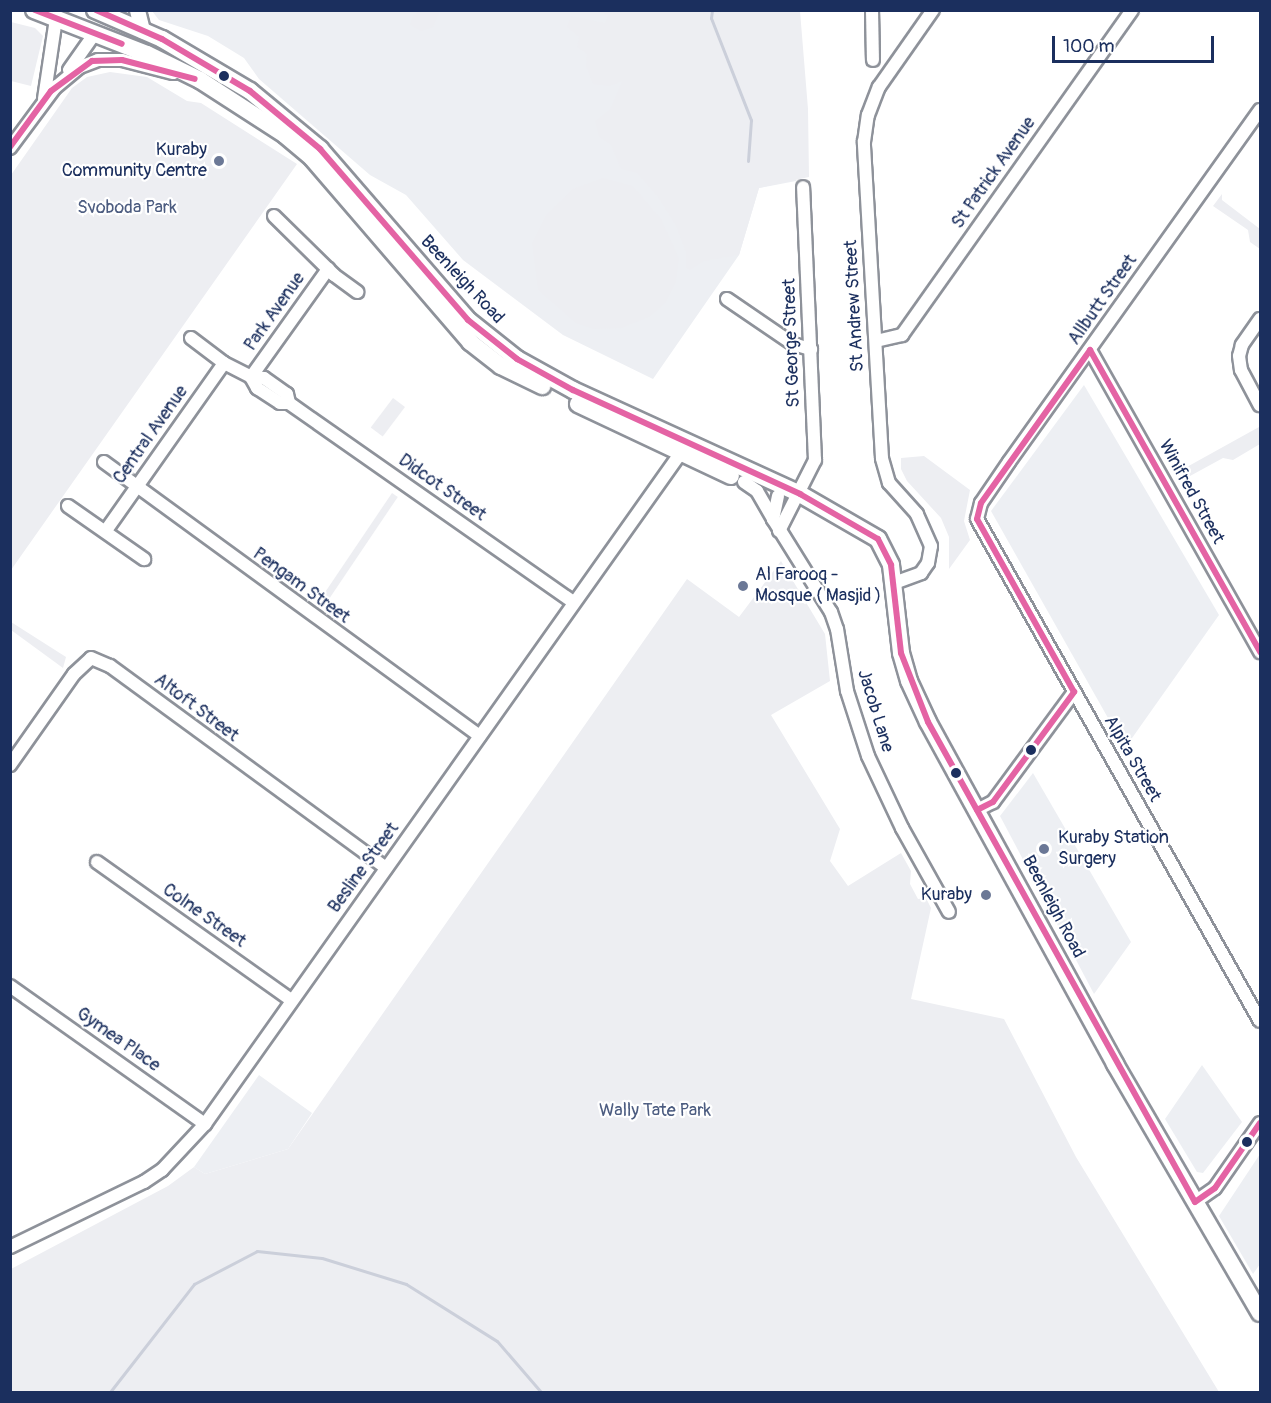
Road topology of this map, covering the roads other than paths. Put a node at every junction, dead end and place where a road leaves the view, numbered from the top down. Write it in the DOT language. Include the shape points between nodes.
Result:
graph roads {
  1 [pos="34,10"];
  2 [pos="137,10"];
  3 [pos="872,10"];
  4 [pos="933,10"];
  5 [pos="1132,10"];
  6 [pos="104,12"];
  7 [pos="56,19"];
  8 [pos="142,30"];
  9 [pos="95,33"];
  10 [pos="873,60"];
  11 [pos="200,80"];
  12 [pos="51,91"];
  13 [pos="43,103"];
  14 [pos="1260,110"];
  15 [pos="10,148"];
  16 [pos="803,187"];
  17 [pos="274,216"];
  18 [pos="328,269"];
  19 [pos="357,292"];
  20 [pos="727,299"];
  21 [pos="1260,319"];
  22 [pos="191,338"];
  23 [pos="876,341"];
  24 [pos="811,349"];
  25 [pos="1090,350"];
  26 [pos="224,363"];
  27 [pos="251,377"];
  28 [pos="1260,405"];
  29 [pos="681,446"];
  30 [pos="104,462"];
  31 [pos="744,482"];
  32 [pos="138,485"];
  33 [pos="778,496"];
  34 [pos="797,499"];
  35 [pos="68,506"];
  36 [pos="977,513"];
  37 [pos="776,525"];
  38 [pos="107,529"];
  39 [pos="144,559"];
  40 [pos="894,583"];
  41 [pos="573,602"];
  42 [pos="1260,652"];
  43 [pos="1074,692"];
  44 [pos="480,736"];
  45 [pos="10,765"];
  46 [pos="977,810"];
  47 [pos="97,862"];
  48 [pos="386,868"];
  49 [pos="949,912"];
  50 [pos="10,986"];
  51 [pos="291,1000"];
  52 [pos="1260,1021"];
  53 [pos="1260,1123"];
  54 [pos="205,1124"];
  55 [pos="1195,1202"];
  56 [pos="10,1247"];
  57 [pos="1260,1313"];
  1 -- 7 [label="main road, Beenleigh Road"];
  2 -- 8 [label="street"];
  3 -- 10 [label="street"];
  4 -- 23 [label="street, St Andrew Street" via="879,87 868,115 864,142"];
  5 -- 23 [label="street, St Patrick Avenue" via="902,335"];
  6 -- 8 [label="main road, Beenleigh Road"];
  6 -- 9 [label="street"];
  7 -- 9 [label="main road, Beenleigh Road"];
  7 -- 13 [label="street"];
  8 -- 29 [label="main road, Beenleigh Road" via="250,91 320,149 468,320 489,339 532,369"];
  9 -- 11 [label="main road, Beenleigh Road"];
  9 -- 12 [label="street"];
  11 -- 12 [label="street" via="134,62 104,59 80,67"];
  11 -- 29 [label="main road, Beenleigh Road" via="247,108 312,158 432,300 486,356"];
  12 -- 13 [label="street"];
  13 -- 15 [label="street"];
  14 -- 25 [label="street, Allbutt Street"];
  16 -- 24 [label="street, St George Street"];
  17 -- 18 [label="street, Park Avenue"];
  18 -- 19 [label="street, Park Avenue"];
  18 -- 27 [label="street, Park Avenue"];
  20 -- 24 [label="street" via="793,344"];
  21 -- 28 [label="street" via="1239,356"];
  22 -- 26 [label="street, Didcot Street"];
  23 -- 40 [label="street, St Andrew Street" via="885,474 917,514 931,546 928,563 921,573"];
  24 -- 34 [label="street, St George Street" via="815,460"];
  25 -- 36 [label="street, Allbutt Street"];
  25 -- 42 [label="street, Winifred Street"];
  26 -- 27 [label="street, Didcot Street"];
  26 -- 32 [label="street, Central Avenue"];
  27 -- 41 [label="street, Didcot Street" via="257,388 280,403 289,403"];
  29 -- 31 [label="main road, Beenleigh Road"];
  29 -- 34 [label="main road, Beenleigh Road"];
  29 -- 41 [label="street, Besline Street"];
  30 -- 32 [label="street, Pengam Street"];
  31 -- 33 [label="main road, Beenleigh Road"];
  31 -- 37 [label="street, Jacob Lane" via="757,491"];
  32 -- 38 [label="street, Central Avenue"];
  32 -- 44 [label="street, Pengam Street" via="183,523"];
  33 -- 34 [label="main road, Beenleigh Road"];
  33 -- 37 [label="street"];
  34 -- 37 [label="street, St George Street"];
  34 -- 40 [label="main road, Beenleigh Road" via="878,539 888,552"];
  35 -- 38 [label="street"];
  36 -- 43 [label="street, Alpita Street" via="978,526"];
  37 -- 49 [label="street, Jacob Lane" via="831,612 847,691 868,756 902,828"];
  38 -- 39 [label="street"];
  40 -- 46 [label="main road, Beenleigh Road" via="901,653 909,681"];
  41 -- 44 [label="street, Besline Street"];
  43 -- 46 [label="street" via="993,802"];
  43 -- 52 [label="street, Alpita Street"];
  44 -- 48 [label="street, Besline Street"];
  45 -- 48 [label="street, Altoft Street" via="74,674 91,658 110,666"];
  46 -- 55 [label="main road, Beenleigh Road"];
  47 -- 51 [label="street, Colne Street"];
  48 -- 51 [label="street, Besline Street"];
  50 -- 54 [label="street, Gymea Place"];
  51 -- 54 [label="street, Besline Street"];
  53 -- 55 [label="street" via="1215,1188"];
  54 -- 56 [label="street, Besline Street" via="162,1170 144,1182"];
  55 -- 57 [label="main road, Beenleigh Road"];
}
